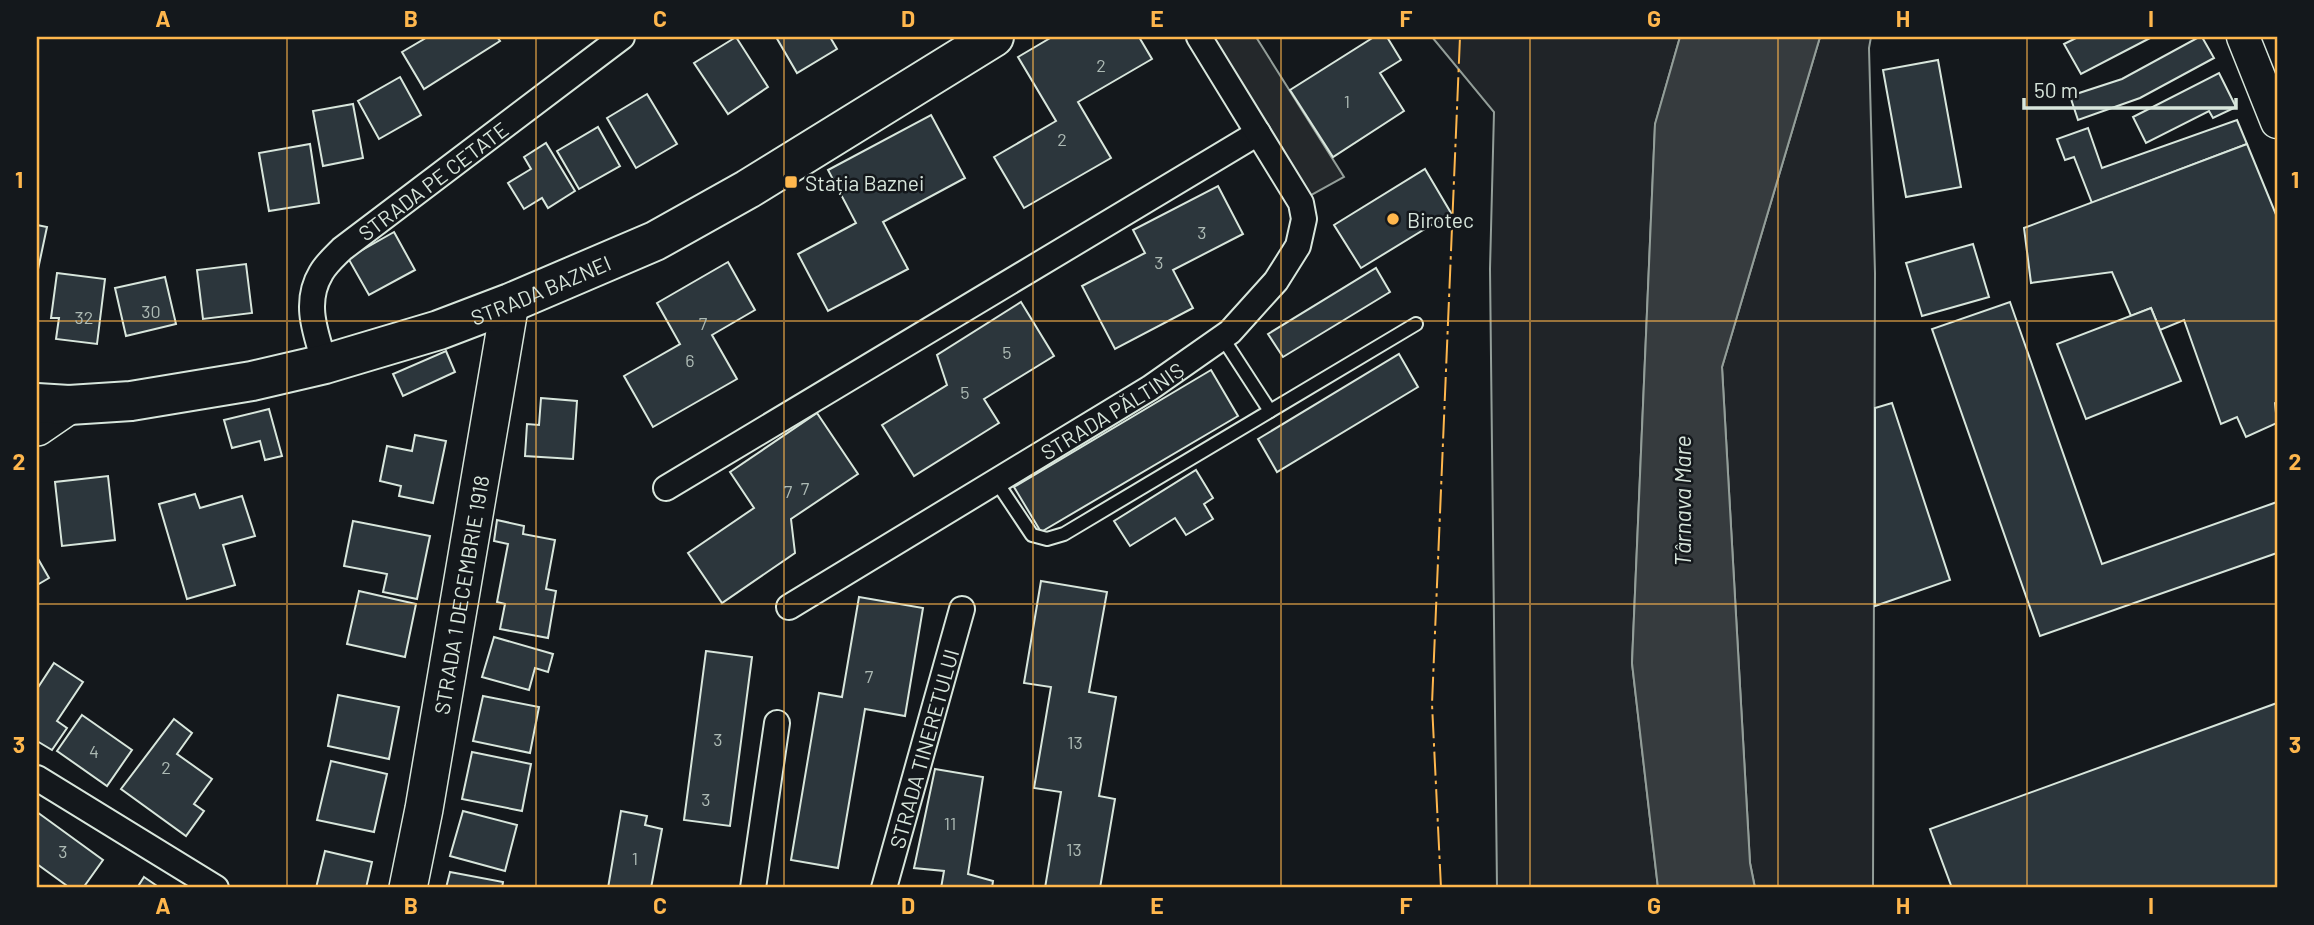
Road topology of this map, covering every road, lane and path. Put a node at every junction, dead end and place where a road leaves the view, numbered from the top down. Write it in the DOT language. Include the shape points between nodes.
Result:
graph roads {
  1 [pos="622,37"];
  2 [pos="994,37"];
  3 [pos="1199,37"];
  4 [pos="2243,37"];
  5 [pos="2277,122"];
  6 [pos="1258,133"];
  7 [pos="510,303"];
  8 [pos="1416,324"];
  9 [pos="1222,337"];
  10 [pos="325,364"];
  11 [pos="53,404"];
  12 [pos="1270,411"];
  13 [pos="37,427"];
  14 [pos="996,481"];
  15 [pos="666,488"];
  16 [pos="789,607"];
  17 [pos="962,609"];
  18 [pos="777,723"];
  19 [pos="37,778"];
  20 [pos="216,888"];
  21 [pos="408,888"];
  22 [pos="753,888"];
  23 [pos="884,888"];
  1 -- 10 [label="street, STRADA PE CETATE" via="342,248 321,273 313,293 313,324"];
  2 -- 7 [label="main road, STRADA BAZNEI" via="655,241"];
  3 -- 6 [label="street, STRADA PĂLTINIȘ"];
  4 -- 5 [label="street"];
  6 -- 9 [label="street, STRADA PĂLTINIȘ" via="1300,203 1304,219 1298,246 1276,281"];
  6 -- 15 [label="street"];
  7 -- 10 [label="main road, STRADA BAZNEI"];
  7 -- 21 [label="main road, STRADA 1 DECEMBRIE 1918"];
  8 -- 12 [label="lane"];
  9 -- 12 [label="lane"];
  9 -- 14 [label="street, STRADA PĂLTINIȘ" via="1150,388"];
  10 -- 11 [label="main road, STRADA BAZNEI" via="131,401"];
  11 -- 13 [label="main road"];
  12 -- 14 [label="lane" via="1065,534 1047,539 1032,535"];
  14 -- 16 [label="street, STRADA PĂLTINIȘ"];
  17 -- 23 [label="street, STRADA TINERETULUI"];
  18 -- 22 [label="street"];
  19 -- 20 [label="street"];
}
